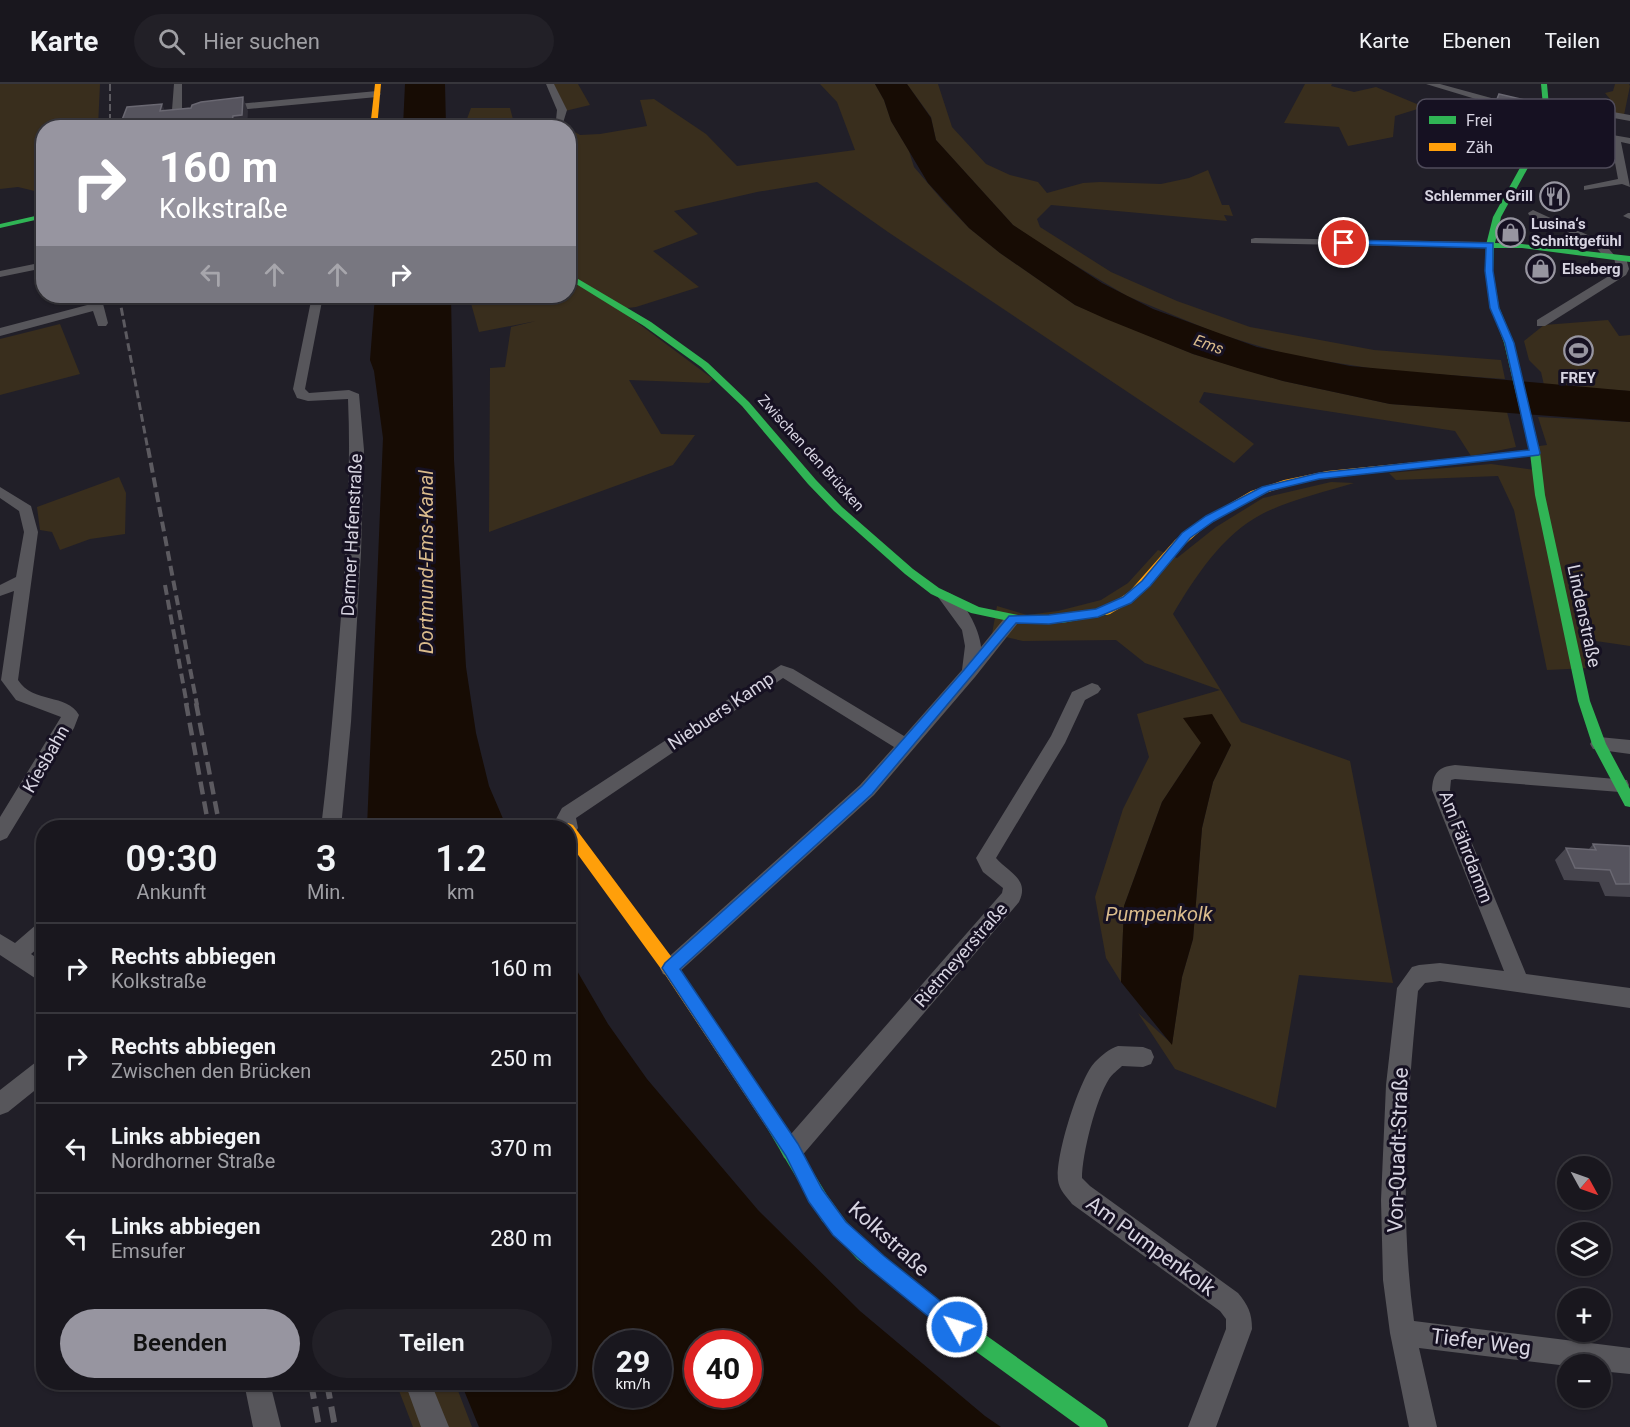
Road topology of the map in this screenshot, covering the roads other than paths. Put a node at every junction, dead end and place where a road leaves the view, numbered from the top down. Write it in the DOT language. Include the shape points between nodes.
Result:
graph roads {
  1 [pos="178,84"];
  2 [pos="320,84"];
  3 [pos="550,84"];
  4 [pos="1430,84"];
  5 [pos="1544,84"];
  6 [pos="378,89"];
  7 [pos="1483,99"];
  8 [pos="1544,99"];
  9 [pos="317,100"];
  10 [pos="1615,117"];
  11 [pos="1630,118"];
  12 [pos="374,120"];
  13 [pos="560,120"];
  14 [pos="1615,137"];
  15 [pos="1630,141"];
  16 [pos="1524,168"];
  17 [pos="1626,182"];
  18 [pos="1588,188"];
  19 [pos="1533,213"];
  20 [pos="36,218"];
  21 [pos="0,226"];
  22 [pos="1255,241"];
  23 [pos="1490,245"];
  24 [pos="1620,258"];
  25 [pos="36,267"];
  26 [pos="0,274"];
  27 [pos="1626,274"];
  28 [pos="576,280"];
  29 [pos="90,303"];
  30 [pos="97,303"];
  31 [pos="316,303"];
  32 [pos="102,323"];
  33 [pos="1541,323"];
  34 [pos="0,332"];
  35 [pos="1535,453"];
  36 [pos="2,494"];
  37 [pos="22,581"];
  38 [pos="0,591"];
  39 [pos="946,597"];
  40 [pos="1013,619"];
  41 [pos="969,673"];
  42 [pos="1092,689"];
  43 [pos="1599,744"];
  44 [pos="906,746"];
  45 [pos="1630,747"];
  46 [pos="1620,785"];
  47 [pos="1630,802"];
  48 [pos="332,820"];
  49 [pos="572,820"];
  50 [pos="0,833"];
  51 [pos="576,834"];
  52 [pos="36,934"];
  53 [pos="8,948"];
  54 [pos="670,968"];
  55 [pos="36,969"];
  56 [pos="1519,984"];
  57 [pos="1630,998"];
  58 [pos="1143,1057"];
  59 [pos="36,1075"];
  60 [pos="0,1104"];
  61 [pos="792,1150"];
  62 [pos="1403,1333"];
  63 [pos="1630,1361"];
  64 [pos="259,1390"];
  65 [pos="421,1390"];
  66 [pos="267,1427"];
  67 [pos="435,1427"];
  68 [pos="1098,1427"];
  69 [pos="1202,1427"];
  70 [pos="1423,1427"];
  1 -- 9 [label="street" via="177,110 185,112"];
  2 -- 9 [label="street"];
  3 -- 13 [label="street" via="562,110"];
  4 -- 7 [label="street"];
  5 -- 8 [label="street"];
  6 -- 9 [label="street"];
  6 -- 12 [label="street"];
  10 -- 11 [label="street"];
  14 -- 15 [label="street"];
  14 -- 17 [label="street"];
  16 -- 23 [label="street, Lindenstraße" via="1497,217"];
  17 -- 18 [label="street"];
  19 -- 24 [label="street"];
  20 -- 21 [label="street"];
  22 -- 23 [label="street"];
  23 -- 24 [label="street"];
  23 -- 35 [label="street, Lindenstraße" via="1489,271 1495,308 1514,361"];
  24 -- 27 [label="street"];
  25 -- 26 [label="street"];
  27 -- 33 [label="street"];
  28 -- 39 [label="street, Zwischen den Brücken" via="644,320 710,372 739,397 851,522"];
  29 -- 34 [label="street"];
  30 -- 32 [label="street"];
  31 -- 48 [label="street, Darmer Hafenstraße" via="299,390 308,397 354,397 357,450 342,722"];
  35 -- 40 [label="street, Zwischen den Brücken" via="1319,476 1266,489 1186,535 1127,600 1098,613 1049,620"];
  35 -- 43 [label="street, Lindenstraße" via="1565,620 1584,701"];
  36 -- 37 [label="street" via="26,509 30,532"];
  37 -- 38 [label="street"];
  37 -- 50 [label="street, Kiesbahn" via="9,680 21,697 70,715"];
  39 -- 40 [label="street, Zwischen den Brücken" via="969,608"];
  39 -- 41 [label="street" via="971,628 975,645"];
  40 -- 41 [label="street"];
  41 -- 44 [label="street"];
  42 -- 61 [label="street, Rietmeyerstraße" via="1078,696 1059,738 986,858 1013,885 1012,896"];
  43 -- 45 [label="street"];
  43 -- 46 [label="street, Lindenstraße"];
  44 -- 49 [label="street, Niebuers Kamp" via="781,671"];
  44 -- 54 [label="street" via="867,790"];
  46 -- 47 [label="street, Lindenstraße"];
  46 -- 56 [label="street, Am Fährdamm" via="1455,772 1442,777 1441,790"];
  51 -- 54 [label="street, Kolkstraße"];
  52 -- 53 [label="street"];
  53 -- 55 [label="street"];
  54 -- 61 [label="street, Kolkstraße"];
  56 -- 57 [label="street, Von-Quadt-Straße"];
  56 -- 62 [label="street, Von-Quadt-Straße" via="1440,972 1419,974 1408,988 1397,1085 1394,1200 1396,1280"];
  58 -- 69 [label="street, Am Pumpenkolk" via="1118,1056 1102,1070 1090,1091 1070,1164 1070,1182 1081,1195 1229,1302 1239,1315 1239,1329"];
  59 -- 60 [label="street"];
  61 -- 68 [label="street, Kolkstraße" via="839,1228 877,1263 973,1340"];
  62 -- 63 [label="street, Tiefer Weg"];
  62 -- 70 [label="street, Von-Quadt-Straße"];
  64 -- 66 [label="street"];
  65 -- 67 [label="street"];
}
